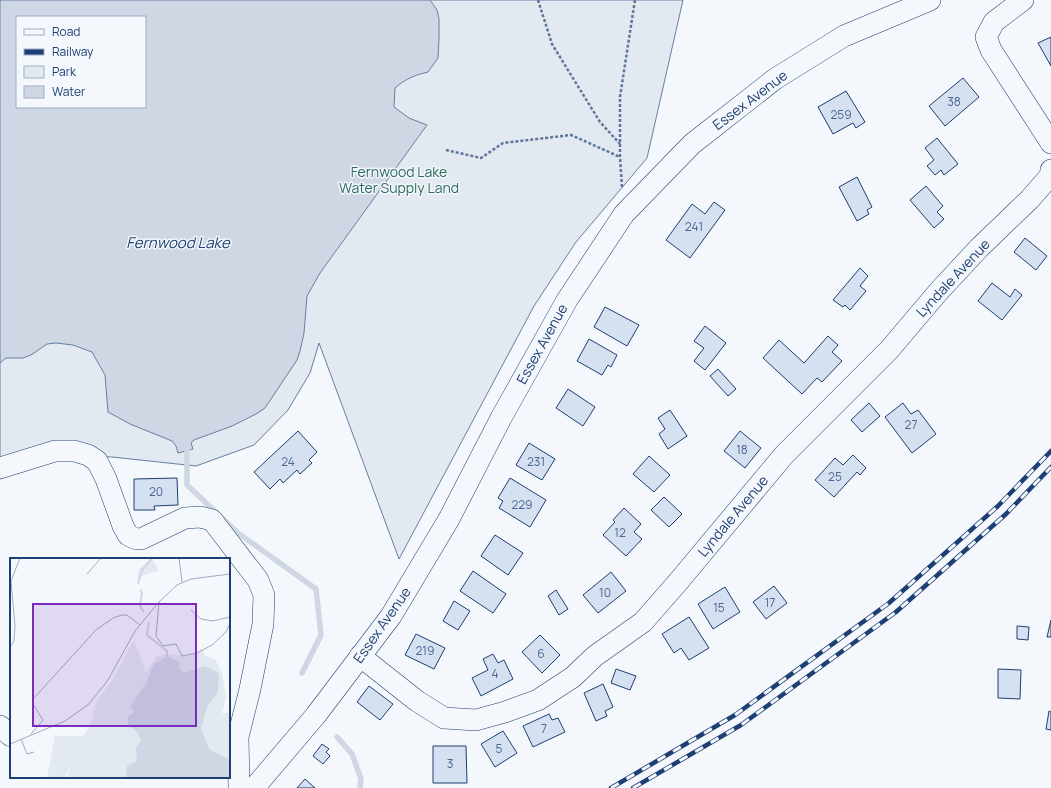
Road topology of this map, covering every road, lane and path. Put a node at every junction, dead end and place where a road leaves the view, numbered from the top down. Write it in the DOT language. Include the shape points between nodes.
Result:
graph roads {
  1 [pos="538,0"];
  2 [pos="636,0"];
  3 [pos="930,0"];
  4 [pos="1023,0"];
  5 [pos="1051,143"];
  6 [pos="620,144"];
  7 [pos="446,150"];
  8 [pos="620,157"];
  9 [pos="1051,170"];
  10 [pos="624,214"];
  11 [pos="0,468"];
  12 [pos="360,656"];
  13 [pos="0,726"];
  14 [pos="10,735"];
  15 [pos="239,788"];
  16 [pos="254,788"];
  1 -- 6 [label="path" via="552,44 600,122"];
  2 -- 6 [label="path" via="620,97"];
  3 -- 10 [label="street, Essex Avenue" via="844,36 775,79 692,144"];
  4 -- 5 [label="street" via="994,22 986,37 991,50"];
  6 -- 8 [label="path"];
  7 -- 8 [label="path" via="481,158 503,143 571,136"];
  8 -- 10 [label="path"];
  9 -- 12 [label="street, Lyndale Avenue" via="1050,176 1030,199 979,248 938,291 889,350 784,456 643,622 595,656 573,677 538,700 505,712 476,720 444,718 417,701"];
  10 -- 12 [label="street, Essex Avenue" via="567,300 430,551 391,616"];
  11 -- 15 [label="street" via="55,451 88,454 97,462 106,479 128,534 136,539 142,539 185,518 200,517 212,520 258,580 264,595 263,624 238,737"];
  12 -- 16 [label="street, Essex Avenue" via="316,715"];
  13 -- 14 [label="street"];
}
